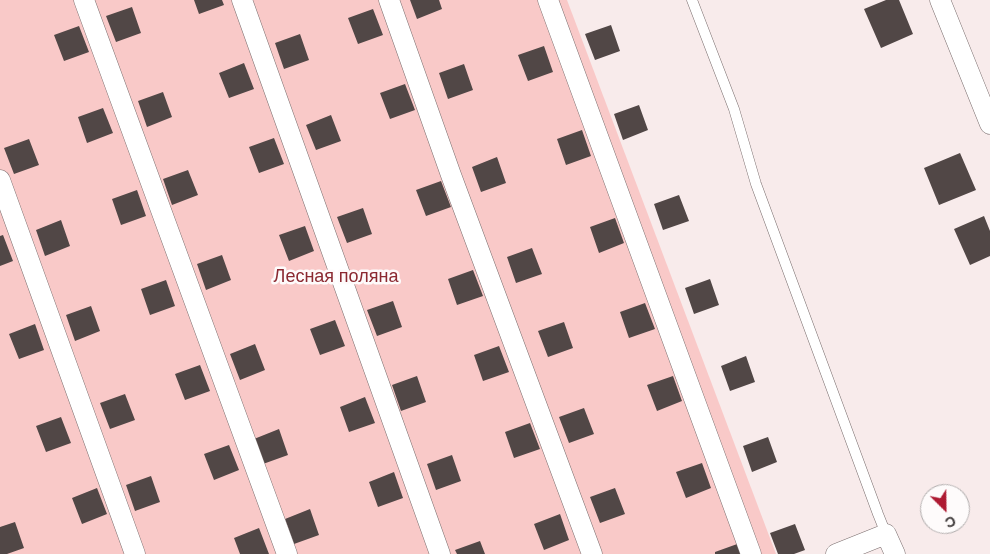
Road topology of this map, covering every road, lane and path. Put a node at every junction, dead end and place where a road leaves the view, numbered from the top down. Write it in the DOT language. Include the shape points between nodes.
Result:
graph roads {
  1 [pos="84,0"];
  2 [pos="242,0"];
  3 [pos="389,0"];
  4 [pos="548,0"];
  5 [pos="692,0"];
  6 [pos="940,0"];
  7 [pos="990,124"];
  8 [pos="0,180"];
  9 [pos="886,534"];
  10 [pos="135,554"];
  11 [pos="287,554"];
  12 [pos="440,554"];
  13 [pos="592,554"];
  14 [pos="751,554"];
  15 [pos="836,554"];
  16 [pos="895,554"];
  1 -- 11 [label="street"];
  2 -- 12 [label="street"];
  3 -- 13 [label="street"];
  4 -- 14 [label="street"];
  5 -- 9 [label="lane" via="734,109 756,184"];
  6 -- 7 [label="street"];
  8 -- 10 [label="street"];
  9 -- 15 [label="street"];
  9 -- 16 [label="street"];
}
